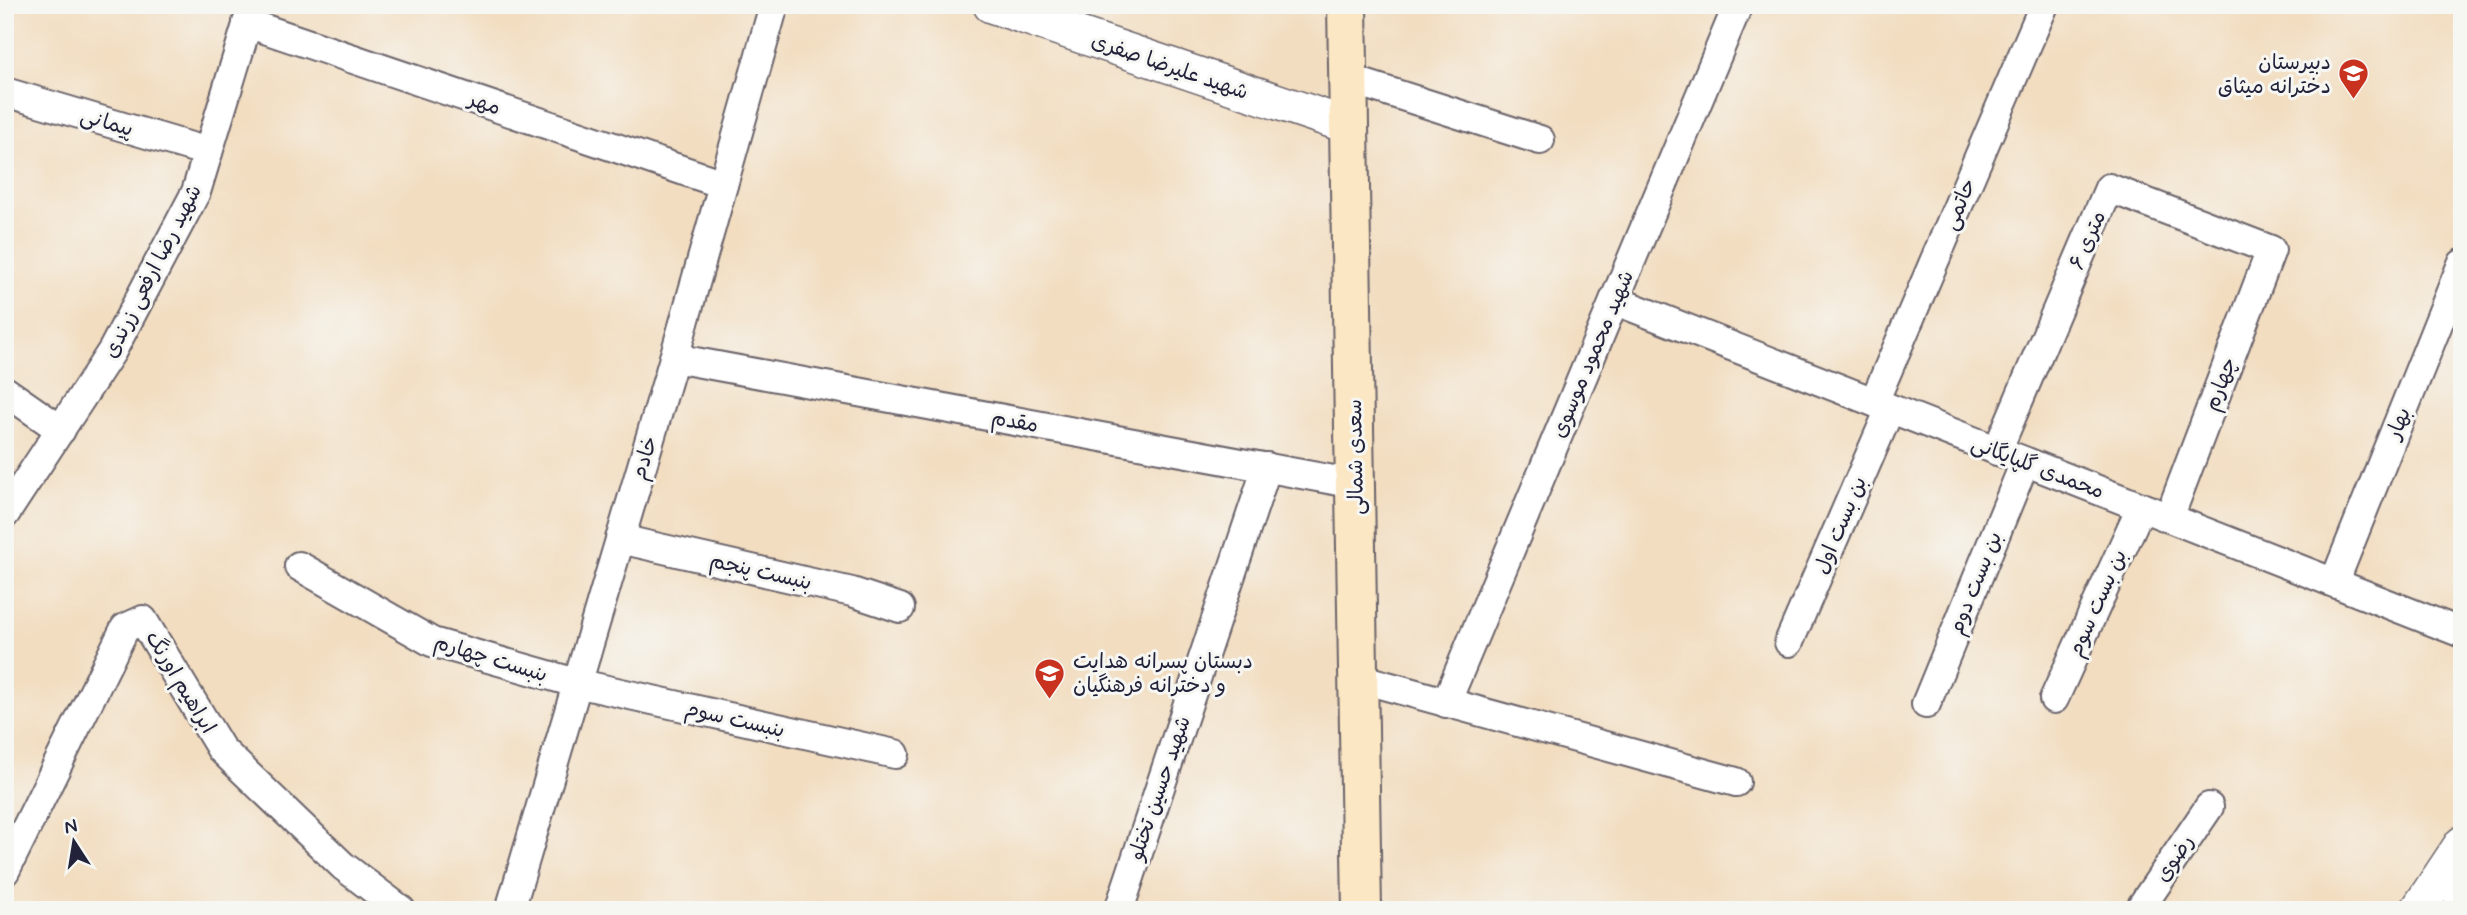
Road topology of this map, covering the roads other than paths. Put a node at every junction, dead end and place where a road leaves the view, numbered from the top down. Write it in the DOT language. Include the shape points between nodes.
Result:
graph roads {
  1 [pos="774,5"];
  2 [pos="991,5"];
  3 [pos="1347,5"];
  4 [pos="1738,5"];
  5 [pos="2044,5"];
  6 [pos="250,14"];
  7 [pos="1349,79"];
  8 [pos="5,92"];
  9 [pos="1349,126"];
  10 [pos="1540,140"];
  11 [pos="208,152"];
  12 [pos="723,184"];
  13 [pos="2271,250"];
  14 [pos="2462,264"];
  15 [pos="1614,300"];
  16 [pos="674,358"];
  17 [pos="5,391"];
  18 [pos="1882,406"];
  19 [pos="61,430"];
  20 [pos="1997,451"];
  21 [pos="2025,462"];
  22 [pos="1267,467"];
  23 [pos="1355,484"];
  24 [pos="2141,507"];
  25 [pos="5,514"];
  26 [pos="2169,518"];
  27 [pos="620,539"];
  28 [pos="299,566"];
  29 [pos="2334,583"];
  30 [pos="900,608"];
  31 [pos="2462,633"];
  32 [pos="1789,642"];
  33 [pos="1358,678"];
  34 [pos="576,683"];
  35 [pos="2054,699"];
  36 [pos="1446,703"];
  37 [pos="1926,704"];
  38 [pos="895,754"];
  39 [pos="1736,782"];
  40 [pos="2208,807"];
  41 [pos="2462,844"];
  42 [pos="1361,862"];
  43 [pos="5,871"];
  44 [pos="2439,895"];
  45 [pos="401,910"];
  46 [pos="510,910"];
  47 [pos="1119,910"];
  48 [pos="1341,910"];
  49 [pos="1362,910"];
  50 [pos="2139,910"];
  1 -- 12 [label="street, خادم"];
  2 -- 9 [label="street, شهید علیرضا صفری"];
  3 -- 7 [label="main road, سعدی شمالی"];
  4 -- 15 [label="street, شهید محمود موسوی"];
  5 -- 18 [label="street, حاتمی"];
  6 -- 11 [label="street, شهید رضا ارفعی زرندی"];
  6 -- 12 [label="street, مهر"];
  7 -- 9 [label="main road, سعدی شمالی"];
  7 -- 10 [label="street"];
  8 -- 11 [label="street, پیمانی"];
  9 -- 23 [label="main road, سعدی شمالی"];
  11 -- 19 [label="street, شهید رضا ارفعی زرندی" via="196,192 118,339"];
  12 -- 16 [label="street, خادم"];
  13 -- 20 [label="street, ۶ متری" via="2109,188"];
  13 -- 26 [label="street, چهارم"];
  14 -- 29 [label="street, بهار"];
  15 -- 18 [label="street, محمدی گلپایگانی"];
  15 -- 36 [label="street, شهید محمود موسوی"];
  16 -- 22 [label="street, مقدم"];
  16 -- 27 [label="street, خادم"];
  17 -- 19 [label="street"];
  18 -- 20 [label="street, محمدی گلپایگانی"];
  18 -- 32 [label="street, بن بست اول"];
  19 -- 25 [label="street, شهید رضا ارفعی زرندی"];
  20 -- 21 [label="street, محمدی گلپایگانی"];
  21 -- 24 [label="street, محمدی گلپایگانی"];
  21 -- 37 [label="street, بن بست دوم"];
  22 -- 23 [label="street, مقدم"];
  22 -- 47 [label="street, شهید حسین تختلو"];
  23 -- 33 [label="main road, سعدی شمالی"];
  24 -- 26 [label="street, محمدی گلپایگانی"];
  24 -- 35 [label="street, بن بست سوم"];
  26 -- 29 [label="street, محمدی گلپایگانی"];
  27 -- 30 [label="street, بنبست پنجم" via="852,592"];
  27 -- 34 [label="street, خادم"];
  28 -- 34 [label="street, بنبست چهارم" via="432,642"];
  29 -- 31 [label="street, محمدی گلپایگانی"];
  33 -- 36 [label="street"];
  33 -- 42 [label="main road, سعدی شمالی"];
  34 -- 38 [label="street, بنبست سوم"];
  34 -- 46 [label="street, خادم"];
  36 -- 39 [label="street"];
  40 -- 50 [label="street, رضوی"];
  41 -- 44 [label="street"];
  42 -- 48 [label="main road"];
  42 -- 49 [label="main road, سعدی شمالی"];
  43 -- 45 [label="street, ابراهیم اورنگ" via="125,628 143,620 221,749 343,866"];
}
